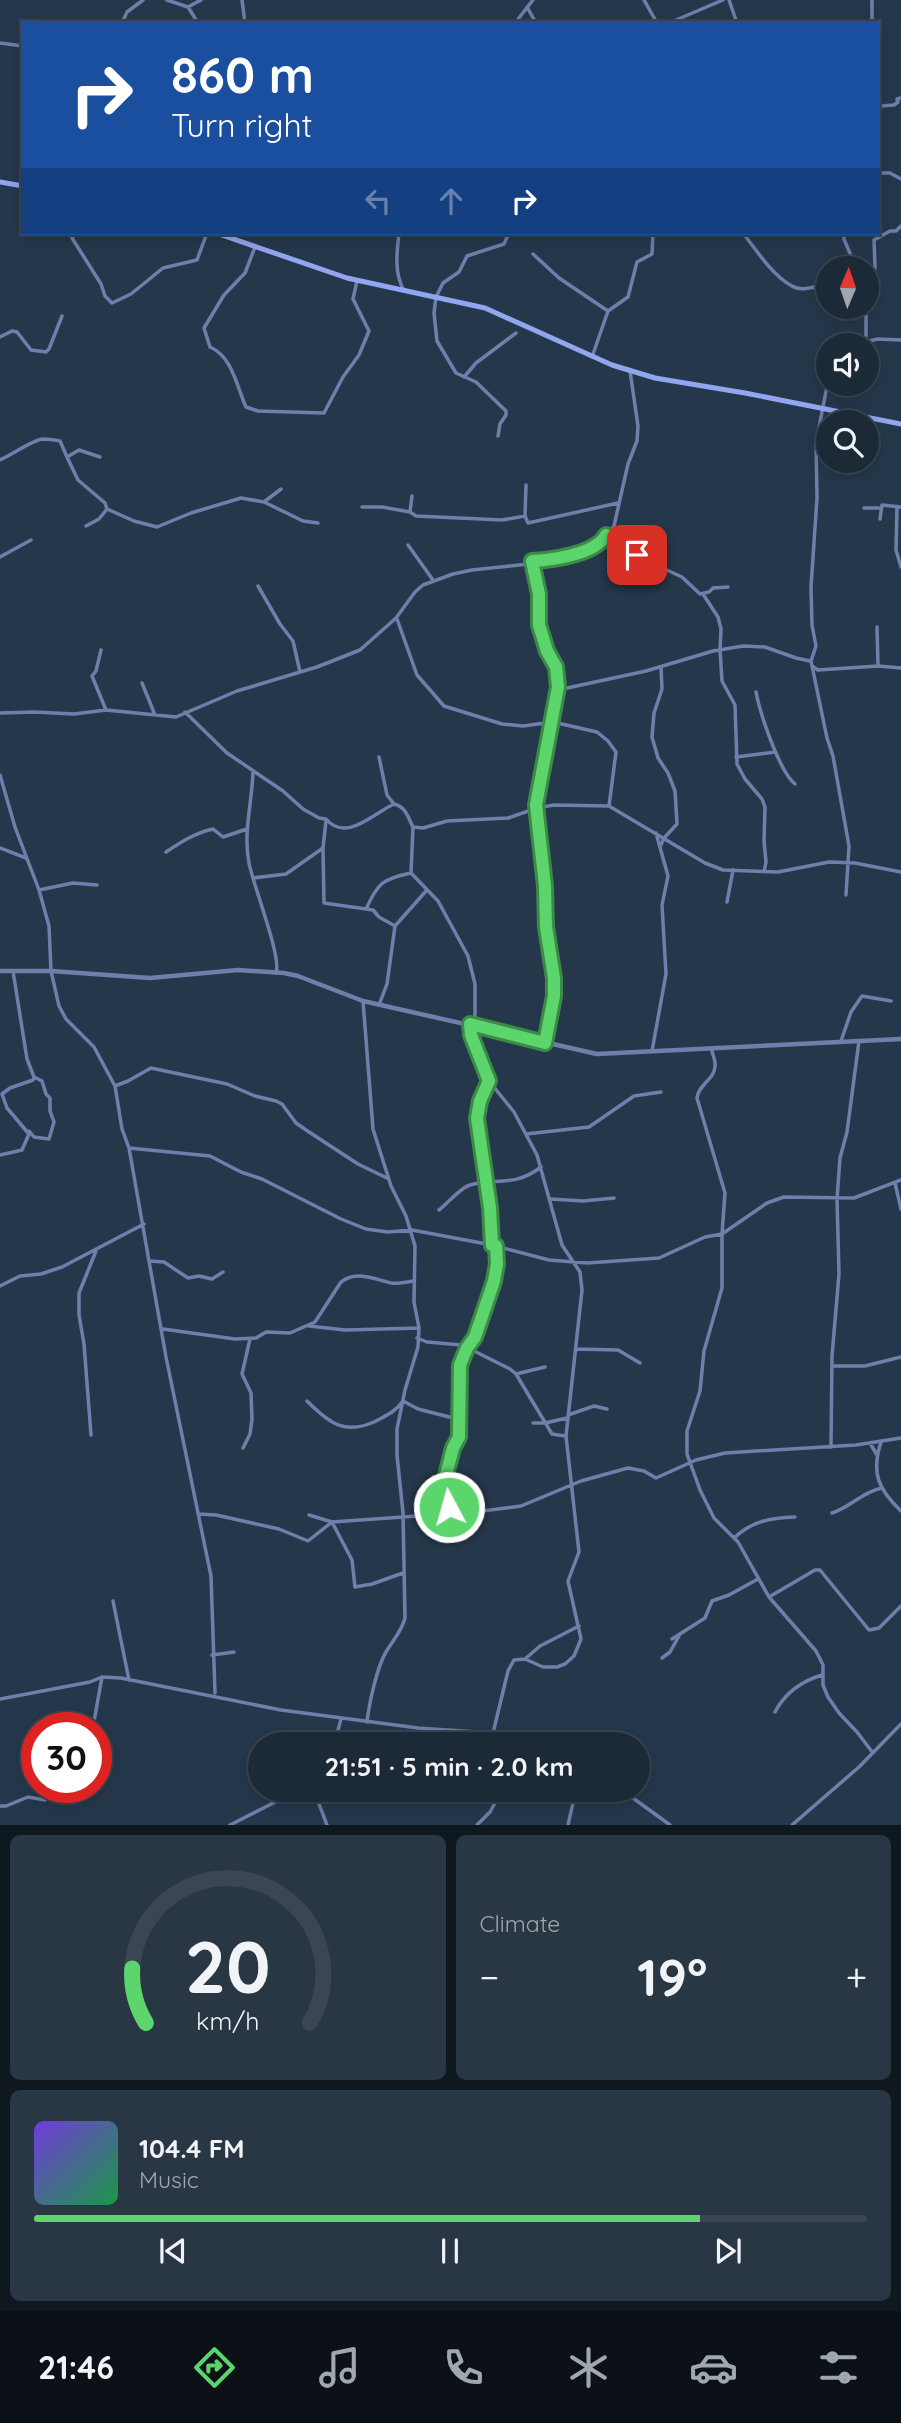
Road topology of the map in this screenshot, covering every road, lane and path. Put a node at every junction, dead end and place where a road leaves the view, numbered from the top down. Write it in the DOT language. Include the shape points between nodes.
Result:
graph roads {
  1 [pos="143,0"];
  2 [pos="167,0"];
  3 [pos="201,0"];
  4 [pos="242,0"];
  5 [pos="533,0"];
  6 [pos="644,0"];
  7 [pos="729,0"];
  8 [pos="872,0"];
  9 [pos="719,1"];
  10 [pos="188,7"];
  11 [pos="527,7"];
  12 [pos="123,21"];
  13 [pos="197,21"];
  14 [pos="245,21"];
  15 [pos="516,21"];
  16 [pos="535,21"];
  17 [pos="656,21"];
  18 [pos="674,21"];
  19 [pos="736,21"];
  20 [pos="873,21"];
  21 [pos="0,43"];
  22 [pos="21,46"];
  23 [pos="901,98"];
  24 [pos="880,105"];
  25 [pos="880,173"];
  26 [pos="901,178"];
  27 [pos="0,182"];
  28 [pos="21,186"];
  29 [pos="901,227"];
  30 [pos="74,235"];
  31 [pos="206,235"];
  32 [pos="222,235"];
  33 [pos="399,235"];
  34 [pos="508,235"];
  35 [pos="653,235"];
  36 [pos="745,235"];
  37 [pos="844,235"];
  38 [pos="255,247"];
  39 [pos="533,254"];
  40 [pos="851,256"];
  41 [pos="875,256"];
  42 [pos="357,279"];
  43 [pos="816,287"];
  44 [pos="403,289"];
  45 [pos="436,297"];
  46 [pos="608,311"];
  47 [pos="62,316"];
  48 [pos="516,333"];
  49 [pos="0,337"];
  50 [pos="879,339"];
  51 [pos="901,340"];
  52 [pos="592,357"];
  53 [pos="630,369"];
  54 [pos="464,377"];
  55 [pos="824,396"];
  56 [pos="821,409"];
  57 [pos="901,424"];
  58 [pos="499,436"];
  59 [pos="67,457"];
  60 [pos="100,457"];
  61 [pos="0,460"];
  62 [pos="526,485"];
  63 [pos="281,489"];
  64 [pos="412,496"];
  65 [pos="264,502"];
  66 [pos="618,503"];
  67 [pos="362,507"];
  68 [pos="899,507"];
  69 [pos="864,508"];
  70 [pos="880,508"];
  71 [pos="107,509"];
  72 [pos="410,512"];
  73 [pos="525,516"];
  74 [pos="880,519"];
  75 [pos="318,523"];
  76 [pos="86,526"];
  77 [pos="606,535"];
  78 [pos="31,540"];
  79 [pos="408,545"];
  80 [pos="0,557"];
  81 [pos="532,561"];
  82 [pos="901,567"];
  83 [pos="433,581"];
  84 [pos="258,586"];
  85 [pos="727,587"];
  86 [pos="703,594"];
  87 [pos="396,618"];
  88 [pos="877,627"];
  89 [pos="101,650"];
  90 [pos="720,650"];
  91 [pos="811,663"];
  92 [pos="878,666"];
  93 [pos="661,667"];
  94 [pos="901,668"];
  95 [pos="818,670"];
  96 [pos="300,672"];
  97 [pos="813,675"];
  98 [pos="142,683"];
  99 [pos="559,692"];
  100 [pos="756,692"];
  101 [pos="106,710"];
  102 [pos="185,712"];
  103 [pos="0,713"];
  104 [pos="155,715"];
  105 [pos="553,722"];
  106 [pos="776,752"];
  107 [pos="379,757"];
  108 [pos="736,757"];
  109 [pos="253,772"];
  110 [pos="0,775"];
  111 [pos="795,784"];
  112 [pos="394,804"];
  113 [pos="609,806"];
  114 [pos="537,808"];
  115 [pos="326,819"];
  116 [pos="413,827"];
  117 [pos="247,829"];
  118 [pos="656,832"];
  119 [pos="664,838"];
  120 [pos="661,847"];
  121 [pos="0,848"];
  122 [pos="323,848"];
  123 [pos="166,852"];
  124 [pos="26,858"];
  125 [pos="849,863"];
  126 [pos="733,870"];
  127 [pos="764,872"];
  128 [pos="411,873"];
  129 [pos="901,873"];
  130 [pos="252,878"];
  131 [pos="97,885"];
  132 [pos="39,890"];
  133 [pos="427,890"];
  134 [pos="846,895"];
  135 [pos="727,902"];
  136 [pos="366,909"];
  137 [pos="395,926"];
  138 [pos="0,971"];
  139 [pos="13,971"];
  140 [pos="51,971"];
  141 [pos="276,972"];
  142 [pos="363,1001"];
  143 [pos="891,1001"];
  144 [pos="379,1005"];
  145 [pos="472,1025"];
  146 [pos="901,1039"];
  147 [pos="841,1041"];
  148 [pos="859,1041"];
  149 [pos="545,1043"];
  150 [pos="711,1048"];
  151 [pos="652,1051"];
  152 [pos="35,1079"];
  153 [pos="489,1081"];
  154 [pos="115,1086"];
  155 [pos="661,1092"];
  156 [pos="29,1131"];
  157 [pos="526,1134"];
  158 [pos="129,1148"];
  159 [pos="0,1155"];
  160 [pos="541,1167"];
  161 [pos="390,1179"];
  162 [pos="901,1180"];
  163 [pos="895,1183"];
  164 [pos="485,1184"];
  165 [pos="614,1198"];
  166 [pos="550,1199"];
  167 [pos="837,1199"];
  168 [pos="901,1209"];
  169 [pos="439,1210"];
  170 [pos="144,1224"];
  171 [pos="412,1230"];
  172 [pos="722,1234"];
  173 [pos="494,1246"];
  174 [pos="96,1251"];
  175 [pos="572,1260"];
  176 [pos="150,1261"];
  177 [pos="223,1272"];
  178 [pos="414,1281"];
  179 [pos="0,1286"];
  180 [pos="316,1324"];
  181 [pos="419,1328"];
  182 [pos="163,1329"];
  183 [pos="417,1338"];
  184 [pos="250,1339"];
  185 [pos="467,1348"];
  186 [pos="576,1349"];
  187 [pos="901,1357"];
  188 [pos="640,1363"];
  189 [pos="832,1366"];
  190 [pos="545,1367"];
  191 [pos="516,1374"];
  192 [pos="307,1401"];
  193 [pos="403,1401"];
  194 [pos="607,1409"];
  195 [pos="568,1417"];
  196 [pos="461,1420"];
  197 [pos="533,1423"];
  198 [pos="545,1423"];
  199 [pos="91,1434"];
  200 [pos="566,1436"];
  201 [pos="901,1437"];
  202 [pos="881,1441"];
  203 [pos="870,1443"];
  204 [pos="831,1447"];
  205 [pos="243,1448"];
  206 [pos="877,1455"];
  207 [pos="690,1462"];
  208 [pos="571,1486"];
  209 [pos="881,1488"];
  210 [pos="901,1511"];
  211 [pos="449,1513"];
  212 [pos="832,1513"];
  213 [pos="198,1514"];
  214 [pos="309,1515"];
  215 [pos="401,1517"];
  216 [pos="795,1517"];
  217 [pos="332,1522"];
  218 [pos="734,1538"];
  219 [pos="403,1573"];
  220 [pos="758,1578"];
  221 [pos="769,1597"];
  222 [pos="113,1601"];
  223 [pos="901,1606"];
  224 [pos="579,1626"];
  225 [pos="680,1634"];
  226 [pos="672,1639"];
  227 [pos="234,1652"];
  228 [pos="212,1656"];
  229 [pos="662,1658"];
  230 [pos="525,1659"];
  231 [pos="822,1675"];
  232 [pos="102,1677"];
  233 [pos="129,1681"];
  234 [pos="215,1693"];
  235 [pos="207,1694"];
  236 [pos="221,1698"];
  237 [pos="0,1699"];
  238 [pos="96,1712"];
  239 [pos="775,1712"];
  240 [pos="341,1719"];
  241 [pos="367,1722"];
  242 [pos="901,1724"];
  243 [pos="338,1732"];
  244 [pos="471,1732"];
  245 [pos="493,1732"];
  246 [pos="873,1753"];
  247 [pos="21,1800"];
  248 [pos="275,1802"];
  249 [pos="318,1802"];
  250 [pos="495,1802"];
  251 [pos="573,1802"];
  252 [pos="638,1802"];
  253 [pos="0,1806"];
  254 [pos="230,1825"];
  255 [pos="327,1825"];
  256 [pos="477,1825"];
  257 [pos="568,1825"];
  258 [pos="670,1825"];
  259 [pos="793,1825"];
  1 -- 12 [label="street"];
  2 -- 10 [label="street"];
  3 -- 10 [label="street"];
  4 -- 14 [label="street"];
  5 -- 11 [label="street"];
  6 -- 17 [label="street"];
  7 -- 19 [label="street"];
  8 -- 20 [label="street"];
  9 -- 18 [label="street"];
  10 -- 13 [label="street"];
  11 -- 15 [label="street"];
  11 -- 16 [label="street"];
  21 -- 22 [label="street"];
  23 -- 24 [label="street" via="894,105"];
  25 -- 26 [label="street"];
  27 -- 28 [label="main road"];
  29 -- 41 [label="street" via="874,240"];
  30 -- 31 [label="street" via="112,303 163,268 197,260"];
  32 -- 38 [label="main road"];
  33 -- 44 [label="street" via="396,258"];
  34 -- 45 [label="street" via="505,244 467,256"];
  35 -- 46 [label="street" via="652,254 637,262 628,297"];
  36 -- 43 [label="street" via="792,286"];
  37 -- 40 [label="street"];
  38 -- 42 [label="main road"];
  38 -- 42 [label="street" via="245,273 219,302 204,328 210,347 226,360 246,407 258,411 324,413 369,331 353,299"];
  39 -- 46 [label="street"];
  42 -- 44 [label="main road"];
  44 -- 45 [label="main road"];
  45 -- 52 [label="main road" via="504,315"];
  45 -- 54 [label="street" via="436,341 456,373"];
  46 -- 52 [label="street"];
  47 -- 49 [label="street" via="46,352 30,350 17,332"];
  48 -- 54 [label="street"];
  50 -- 51 [label="street"];
  52 -- 53 [label="main road"];
  53 -- 56 [label="main road" via="655,378"];
  53 -- 66 [label="street" via="637,441"];
  54 -- 58 [label="street" via="488,391 506,411"];
  55 -- 56 [label="street"];
  56 -- 57 [label="main road"];
  56 -- 91 [label="street" via="811,587 816,646"];
  59 -- 60 [label="street" via="79,450"];
  59 -- 61 [label="street" via="61,441 45,439"];
  59 -- 71 [label="street" via="78,480"];
  62 -- 73 [label="street"];
  63 -- 65 [label="street"];
  64 -- 72 [label="street"];
  65 -- 71 [label="street" via="241,498 157,527"];
  65 -- 75 [label="street" via="303,521"];
  66 -- 73 [label="street" via="528,523"];
  66 -- 77 [label="street" via="614,526"];
  67 -- 72 [label="street"];
  68 -- 70 [label="street"];
  68 -- 82 [label="street" via="896,550"];
  69 -- 70 [label="street"];
  70 -- 74 [label="street"];
  71 -- 76 [label="street"];
  72 -- 73 [label="street" via="502,520"];
  77 -- 81 [label="street" via="592,548"];
  77 -- 86 [label="street" via="623,550 682,577"];
  78 -- 80 [label="street"];
  79 -- 83 [label="street"];
  81 -- 83 [label="street"];
  81 -- 99 [label="street" via="539,625 556,667"];
  83 -- 87 [label="street" via="415,592"];
  84 -- 96 [label="street" via="293,641"];
  85 -- 86 [label="street"];
  86 -- 90 [label="street" via="718,617"];
  87 -- 96 [label="street" via="360,650"];
  87 -- 105 [label="street" via="416,675 444,706 502,724"];
  88 -- 92 [label="street"];
  89 -- 101 [label="street" via="92,676"];
  90 -- 91 [label="street" via="754,645"];
  90 -- 93 [label="street"];
  90 -- 108 [label="street" via="722,681 735,705"];
  91 -- 95 [label="street"];
  91 -- 97 [label="street"];
  92 -- 94 [label="street"];
  92 -- 95 [label="street"];
  93 -- 99 [label="street"];
  93 -- 119 [label="street" via="662,689 652,737 675,791 677,824"];
  95 -- 97 [label="street"];
  96 -- 102 [label="street"];
  97 -- 125 [label="street" via="840,790"];
  98 -- 104 [label="street"];
  99 -- 105 [label="street"];
  100 -- 106 [label="street"];
  101 -- 103 [label="street"];
  101 -- 104 [label="street"];
  102 -- 104 [label="street"];
  102 -- 109 [label="street" via="217,745"];
  105 -- 113 [label="street" via="597,732 616,752"];
  105 -- 114 [label="street" via="538,782"];
  106 -- 108 [label="street"];
  106 -- 111 [label="street"];
  107 -- 112 [label="street" via="387,795"];
  108 -- 127 [label="street" via="765,807"];
  109 -- 115 [label="street" via="303,809"];
  109 -- 117 [label="street"];
  110 -- 124 [label="street"];
  112 -- 115 [label="street" via="354,826 341,827"];
  112 -- 116 [label="street" via="404,809"];
  113 -- 114 [label="street"];
  113 -- 118 [label="street"];
  114 -- 116 [label="street" via="508,818"];
  114 -- 149 [label="street" via="554,978"];
  115 -- 122 [label="street"];
  116 -- 128 [label="street"];
  117 -- 123 [label="street" via="223,837 213,829 205,831"];
  117 -- 130 [label="street"];
  118 -- 119 [label="street"];
  118 -- 120 [label="street"];
  119 -- 120 [label="street"];
  119 -- 126 [label="street" via="712,867"];
  120 -- 151 [label="street" via="668,876 662,905 666,974"];
  121 -- 124 [label="street"];
  122 -- 130 [label="street" via="286,874"];
  122 -- 136 [label="street" via="324,903"];
  124 -- 132 [label="street"];
  125 -- 127 [label="street"];
  125 -- 129 [label="street"];
  125 -- 134 [label="street"];
  126 -- 127 [label="street"];
  126 -- 135 [label="street"];
  128 -- 133 [label="street"];
  128 -- 136 [label="street" via="392,877 377,887"];
  130 -- 141 [label="street" via="278,961"];
  131 -- 132 [label="street" via="73,883"];
  132 -- 140 [label="street" via="49,926"];
  133 -- 137 [label="street"];
  133 -- 145 [label="street" via="438,901 468,956 475,984"];
  136 -- 137 [label="street"];
  137 -- 144 [label="street" via="387,984"];
  138 -- 139 [label="street"];
  139 -- 140 [label="street"];
  139 -- 152 [label="street" via="27,1059"];
  140 -- 141 [label="street" via="150,978 238,970"];
  140 -- 154 [label="street" via="66,1019 94,1047"];
  141 -- 142 [label="street"];
  142 -- 144 [label="street"];
  142 -- 161 [label="street" via="373,1129"];
  143 -- 147 [label="street" via="862,996"];
  144 -- 145 [label="street"];
  145 -- 149 [label="street"];
  145 -- 153 [label="street" via="471,1035"];
  146 -- 148 [label="street"];
  147 -- 148 [label="street"];
  147 -- 150 [label="street"];
  148 -- 167 [label="street"];
  149 -- 151 [label="street" via="597,1054"];
  150 -- 151 [label="street"];
  150 -- 172 [label="street" via="716,1066 697,1098 725,1193"];
  152 -- 156 [label="street" via="1,1097"];
  152 -- 156 [label="street" via="42,1082 50,1098 54,1122 49,1139 34,1137"];
  153 -- 157 [label="street"];
  153 -- 164 [label="street" via="477,1110"];
  154 -- 158 [label="street"];
  154 -- 161 [label="street" via="157,1068 228,1084 282,1104 306,1130"];
  155 -- 157 [label="street" via="634,1096 589,1127"];
  156 -- 159 [label="street" via="22,1150"];
  157 -- 160 [label="street"];
  158 -- 170 [label="street"];
  158 -- 171 [label="street" via="210,1156 366,1229"];
  160 -- 164 [label="street" via="517,1180"];
  160 -- 166 [label="street"];
  161 -- 171 [label="street"];
  162 -- 163 [label="street"];
  163 -- 167 [label="street" via="859,1197"];
  163 -- 168 [label="street"];
  164 -- 169 [label="street" via="468,1186"];
  164 -- 173 [label="street"];
  165 -- 166 [label="street" via="583,1202"];
  166 -- 175 [label="street" via="562,1245"];
  167 -- 172 [label="street" via="784,1197 767,1203"];
  167 -- 189 [label="street" via="839,1273"];
  170 -- 174 [label="street"];
  170 -- 176 [label="street"];
  171 -- 173 [label="street"];
  171 -- 178 [label="street"];
  172 -- 175 [label="street" via="648,1260"];
  172 -- 207 [label="street" via="722,1288 687,1431"];
  173 -- 175 [label="street" via="549,1260"];
  173 -- 185 [label="street" via="494,1281"];
  174 -- 179 [label="street"];
  174 -- 199 [label="street" via="79,1293"];
  175 -- 186 [label="street" via="580,1272 582,1290"];
  176 -- 177 [label="street" via="164,1262 188,1278 215,1279"];
  176 -- 182 [label="street"];
  178 -- 180 [label="street" via="347,1277"];
  178 -- 181 [label="street"];
  180 -- 181 [label="street" via="355,1331"];
  180 -- 184 [label="street"];
  181 -- 183 [label="street"];
  182 -- 184 [label="street"];
  182 -- 213 [label="street"];
  183 -- 185 [label="street"];
  183 -- 193 [label="street"];
  184 -- 205 [label="street" via="242,1374 251,1393 253,1419"];
  185 -- 191 [label="street"];
  185 -- 196 [label="street" via="460,1365"];
  186 -- 188 [label="street" via="618,1350"];
  186 -- 195 [label="street"];
  187 -- 189 [label="street" via="865,1366"];
  189 -- 204 [label="street"];
  190 -- 191 [label="street"];
  191 -- 198 [label="street"];
  192 -- 193 [label="street" via="337,1425 358,1428 394,1412"];
  193 -- 196 [label="street"];
  193 -- 215 [label="street" via="397,1429"];
  194 -- 195 [label="street" via="594,1406"];
  195 -- 198 [label="street"];
  195 -- 200 [label="street"];
  196 -- 211 [label="street" via="445,1474"];
  197 -- 198 [label="street"];
  198 -- 200 [label="street" via="552,1434"];
  200 -- 208 [label="street"];
  201 -- 202 [label="street"];
  202 -- 203 [label="street"];
  202 -- 206 [label="street"];
  203 -- 204 [label="street"];
  203 -- 206 [label="street"];
  204 -- 207 [label="street" via="725,1453"];
  206 -- 209 [label="street"];
  207 -- 208 [label="street" via="656,1478 628,1468"];
  207 -- 218 [label="street" via="707,1506"];
  208 -- 211 [label="street" via="521,1506"];
  208 -- 224 [label="street" via="579,1552 568,1581"];
  209 -- 210 [label="street"];
  209 -- 212 [label="street"];
  211 -- 215 [label="street"];
  213 -- 217 [label="street" via="279,1530 308,1541"];
  213 -- 228 [label="street" via="211,1576"];
  214 -- 217 [label="street"];
  215 -- 217 [label="street"];
  215 -- 219 [label="street"];
  216 -- 218 [label="street" via="751,1525"];
  217 -- 219 [label="street" via="352,1560 355,1587"];
  218 -- 220 [label="street"];
  219 -- 241 [label="street" via="405,1618 385,1653"];
  220 -- 221 [label="street"];
  220 -- 225 [label="street" via="712,1601 705,1618"];
  221 -- 223 [label="street" via="820,1570 869,1630 880,1628"];
  221 -- 231 [label="street" via="816,1651"];
  222 -- 233 [label="street"];
  224 -- 230 [label="street"];
  224 -- 230 [label="street" via="579,1647 565,1664 543,1667"];
  225 -- 226 [label="street"];
  225 -- 229 [label="street"];
  227 -- 228 [label="street"];
  228 -- 234 [label="street"];
  230 -- 245 [label="street" via="511,1664"];
  231 -- 239 [label="street" via="805,1680"];
  231 -- 246 [label="street" via="833,1704"];
  232 -- 233 [label="street"];
  232 -- 237 [label="street"];
  232 -- 238 [label="street"];
  233 -- 235 [label="street"];
  234 -- 235 [label="street"];
  234 -- 236 [label="street"];
  235 -- 236 [label="street"];
  236 -- 240 [label="street"];
  240 -- 241 [label="street"];
  240 -- 243 [label="street"];
  241 -- 244 [label="street"];
  242 -- 246 [label="street"];
  246 -- 259 [label="street"];
  247 -- 253 [label="street"];
  248 -- 254 [label="street"];
  249 -- 255 [label="street"];
  250 -- 256 [label="street"];
  251 -- 257 [label="street"];
  252 -- 258 [label="street"];
}
